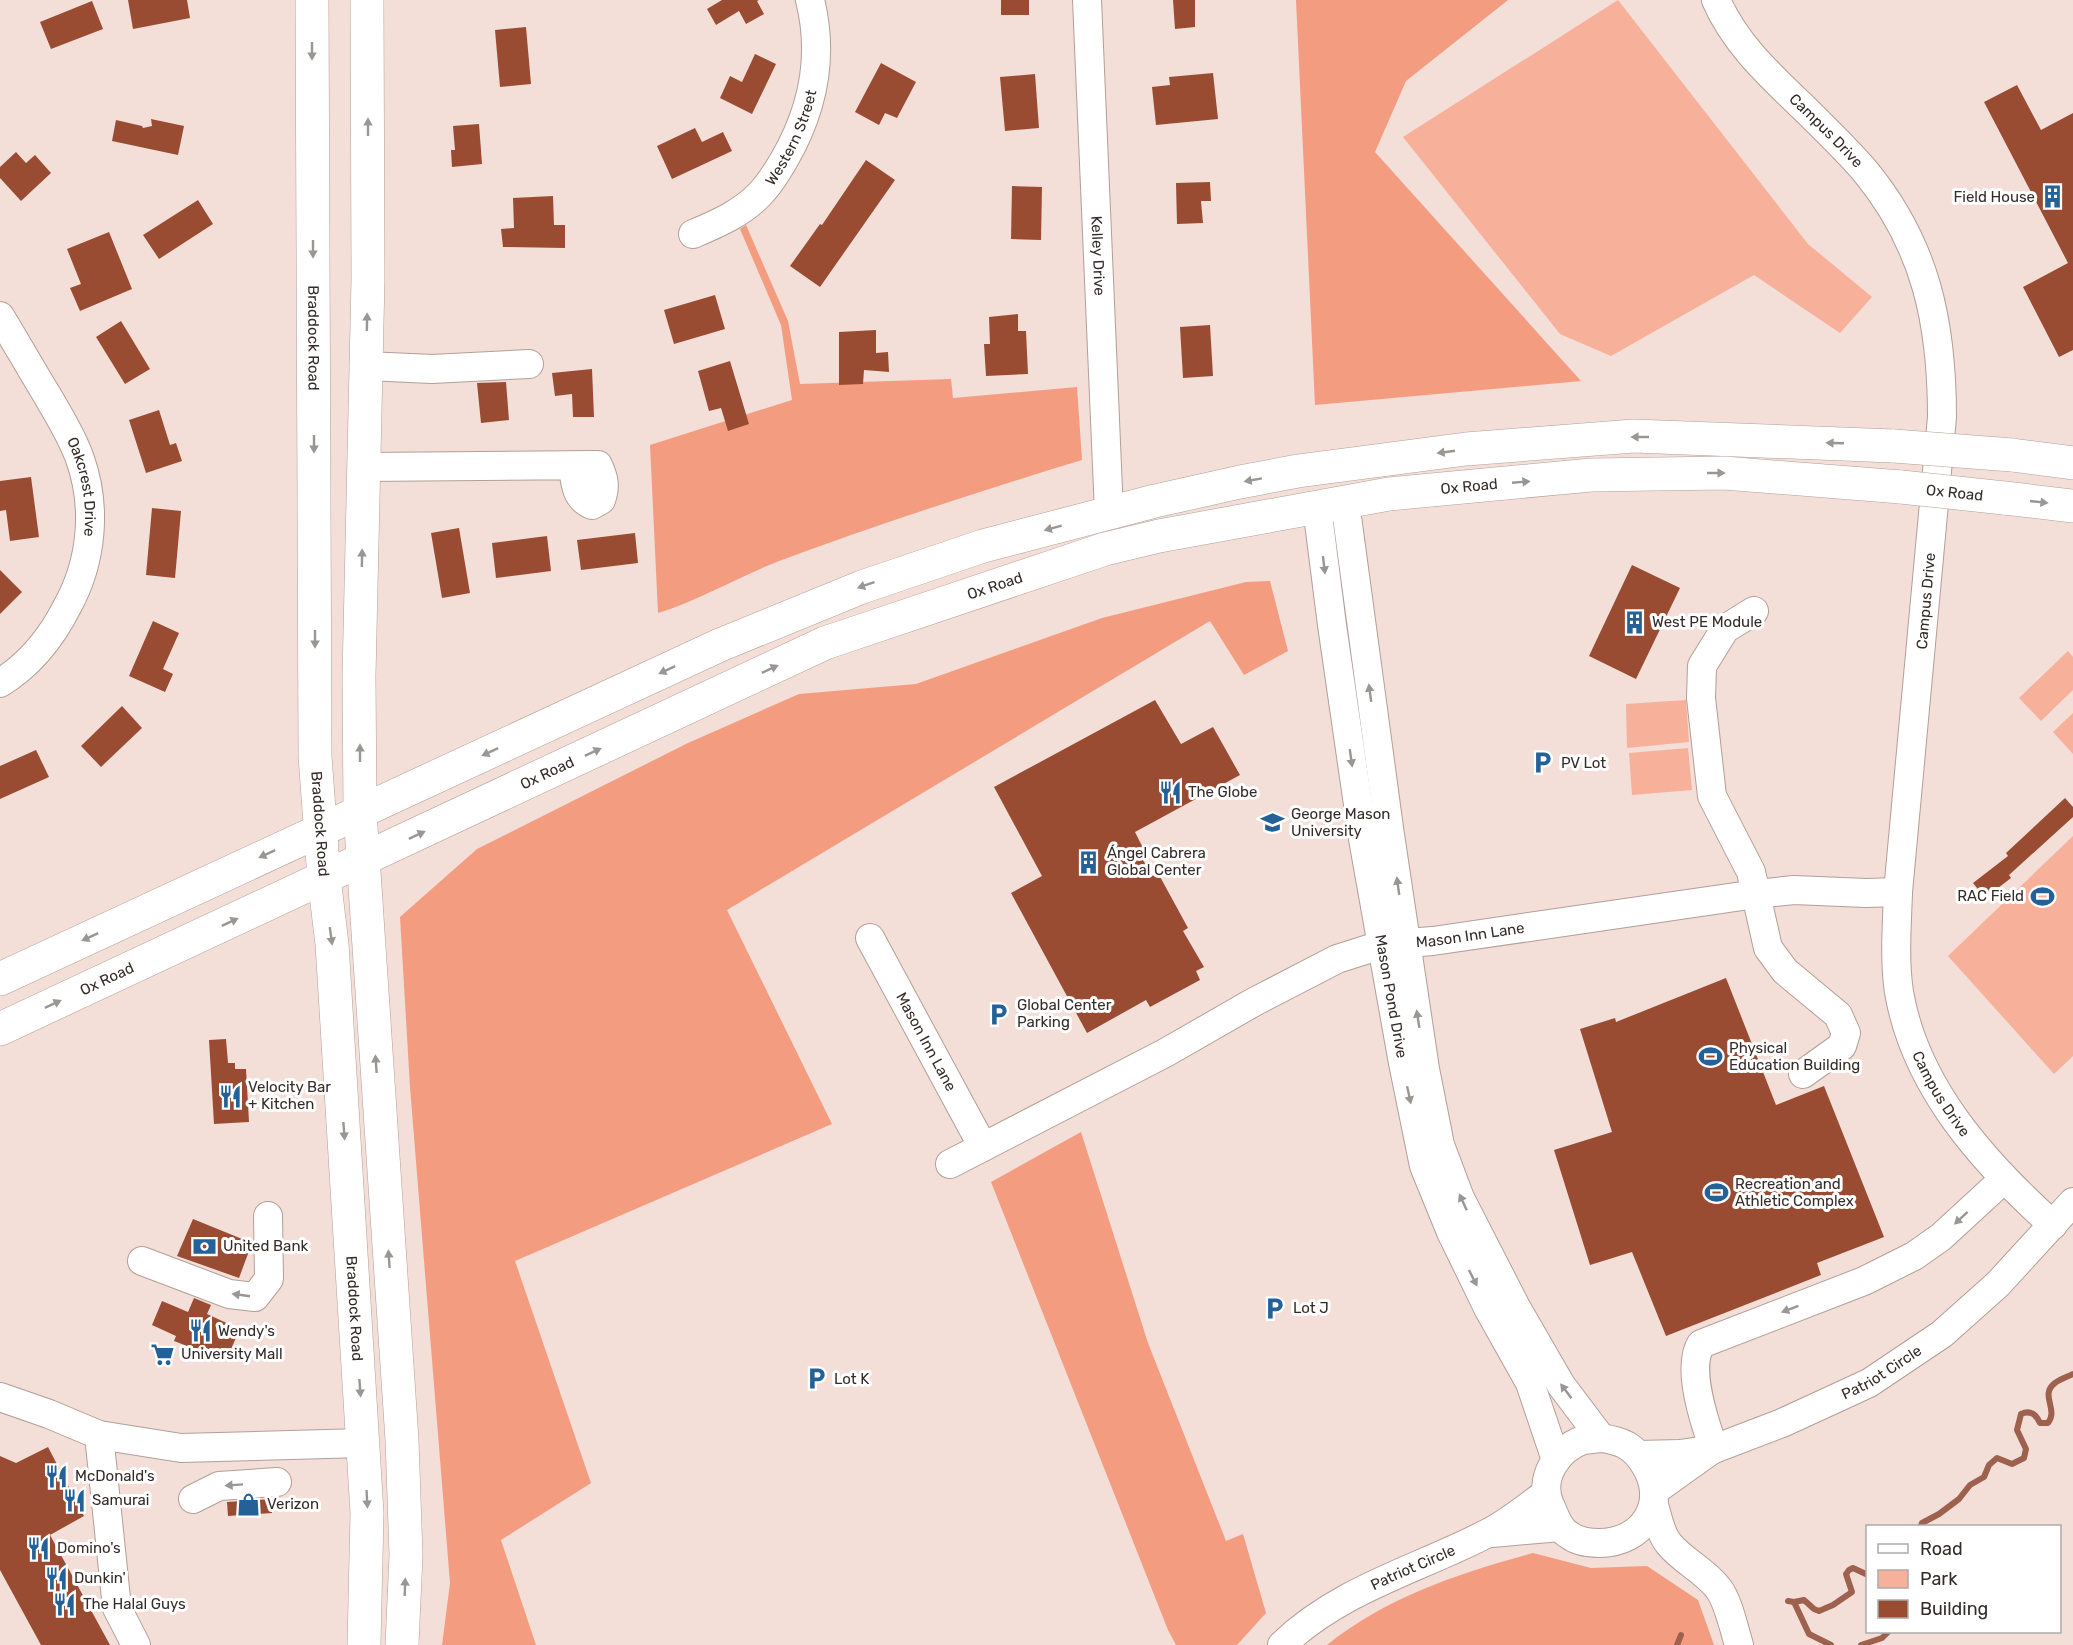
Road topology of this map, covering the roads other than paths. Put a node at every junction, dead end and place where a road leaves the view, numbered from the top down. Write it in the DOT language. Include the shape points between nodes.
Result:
graph roads {
  1 [pos="312,0"];
  2 [pos="367,0"];
  3 [pos="810,0"];
  4 [pos="1087,0"];
  5 [pos="1716,0"];
  6 [pos="693,234"];
  7 [pos="0,316"];
  8 [pos="529,364"];
  9 [pos="366,366"];
  10 [pos="2073,463"];
  11 [pos="573,466"];
  12 [pos="364,467"];
  13 [pos="1331,505"];
  14 [pos="2073,506"];
  15 [pos="1109,513"];
  16 [pos="1159,536"];
  17 [pos="1039,572"];
  18 [pos="1754,611"];
  19 [pos="0,683"];
  20 [pos="360,812"];
  21 [pos="320,831"];
  22 [pos="364,860"];
  23 [pos="324,878"];
  24 [pos="1898,892"];
  25 [pos="1756,894"];
  26 [pos="870,938"];
  27 [pos="1394,944"];
  28 [pos="0,979"];
  29 [pos="0,1029"];
  30 [pos="1803,1074"];
  31 [pos="983,1147"];
  32 [pos="950,1164"];
  33 [pos="2004,1179"];
  34 [pos="2073,1202"];
  35 [pos="268,1216"];
  36 [pos="2052,1225"];
  37 [pos="142,1261"];
  38 [pos="0,1397"];
  39 [pos="99,1435"];
  40 [pos="1601,1438"];
  41 [pos="363,1443"];
  42 [pos="1714,1449"];
  43 [pos="1639,1455"];
  44 [pos="1556,1460"];
  45 [pos="277,1482"];
  46 [pos="1545,1494"];
  47 [pos="1654,1498"];
  48 [pos="193,1499"];
  49 [pos="1560,1527"];
  50 [pos="1490,1533"];
  51 [pos="1631,1537"];
  52 [pos="1677,1551"];
  53 [pos="136,1645"];
  54 [pos="364,1645"];
  55 [pos="402,1645"];
  56 [pos="1282,1645"];
  57 [pos="1739,1645"];
  1 -- 21 [label="main road, Braddock Road, one-way" via="315,756"];
  9 -- 2 [label="main road, one-way"];
  3 -- 6 [label="street, Western Street" via="816,34 816,70 806,116 793,145 759,195 734,214"];
  4 -- 15 [label="street, Kelley Drive"];
  5 -- 24 [label="street, Campus Drive" via="1734,32 1764,71 1851,155 1882,194 1920,264 1932,302 1942,375 1942,417"];
  7 -- 19 [label="street, Oakcrest Drive" via="69,432 81,460 89,505 87,557 72,599 46,642"];
  8 -- 9 [label="street" via="432,369"];
  9 -- 12 [label="main road"];
  10 -- 15 [label="main road, one-way, bridge" via="1894,446 1634,436 1466,449 1298,471"];
  11 -- 12 [label="street"];
  20 -- 12 [label="main road, one-way"];
  13 -- 14 [label="main road, Ox Road, one-way, bridge" via="1389,494 1602,475 1724,473"];
  13 -- 16 [label="main road, Ox Road"];
  13 -- 27 [label="street, Mason Pond Drive" via="1332,625 1362,839"];
  15 -- 16 [label="main road" via="1140,532"];
  15 -- 17 [label="main road" via="1098,534 1085,547"];
  15 -- 20 [label="main road, one-way" via="983,546 775,621"];
  16 -- 17 [label="main road, Ox Road" via="1105,549"];
  22 -- 17 [label="main road, Ox Road, one-way" via="825,643"];
  18 -- 25 [label="street" via="1725,629 1702,666 1701,698 1712,796 1751,872"];
  20 -- 21 [label="main road"];
  20 -- 22 [label="main road"];
  21 -- 23 [label="main road, Braddock Road"];
  21 -- 28 [label="main road, one-way"];
  22 -- 23 [label="main road, Ox Road"];
  55 -- 22 [label="main road, one-way" via="406,1555 402,1440"];
  29 -- 23 [label="main road, Ox Road, one-way"];
  23 -- 41 [label="main road, Braddock Road, one-way" via="332,944"];
  24 -- 25 [label="street, Mason Inn Lane" via="1794,890"];
  24 -- 33 [label="street, Campus Drive" via="1899,993 1913,1040 1931,1082"];
  25 -- 27 [label="street, Mason Inn Lane"];
  25 -- 30 [label="street" via="1768,948 1785,971 1838,1015 1846,1033 1842,1047"];
  26 -- 31 [label="street, Mason Inn Lane"];
  27 -- 31 [label="street, Mason Inn Lane" via="1336,959"];
  40 -- 27 [label="street, Mason Pond Drive, one-way" via="1561,1385 1460,1198 1440,1145"];
  27 -- 44 [label="street, Mason Pond Drive, one-way" via="1424,1166 1489,1310 1530,1383"];
  31 -- 32 [label="street, Mason Inn Lane"];
  33 -- 36 [label="street, Campus Drive"];
  33 -- 42 [label="street, one-way" via="1941,1237 1914,1256 1864,1281 1701,1344 1696,1358 1698,1390"];
  34 -- 36 [label="street, Patriot Circle"];
  35 -- 37 [label="street, one-way" via="269,1279 255,1297 229,1294"];
  36 -- 42 [label="street, Patriot Circle" via="1998,1284 1942,1334 1869,1383"];
  38 -- 39 [label="street"];
  39 -- 41 [label="street" via="180,1448"];
  39 -- 53 [label="street" via="117,1608"];
  40 -- 43 [label="street" via="1619,1441"];
  40 -- 44 [label="street" via="1584,1440"];
  41 -- 54 [label="main road, Braddock Road, one-way" via="368,1513"];
  42 -- 43 [label="street, Patriot Circle"];
  42 -- 47 [label="street"];
  43 -- 47 [label="street" via="1651,1474"];
  44 -- 46 [label="street"];
  45 -- 48 [label="street, one-way" via="219,1486"];
  46 -- 49 [label="street"];
  46 -- 50 [label="street, Patriot Circle"];
  47 -- 51 [label="street" via="1645,1522"];
  47 -- 52 [label="street" via="1660,1526"];
  49 -- 50 [label="street"];
  49 -- 51 [label="street" via="1568,1535 1593,1543"];
  50 -- 56 [label="street, Patriot Circle" via="1365,1589 1321,1615"];
  51 -- 52 [label="street" via="1651,1538"];
  52 -- 57 [label="street" via="1720,1590"];
}
